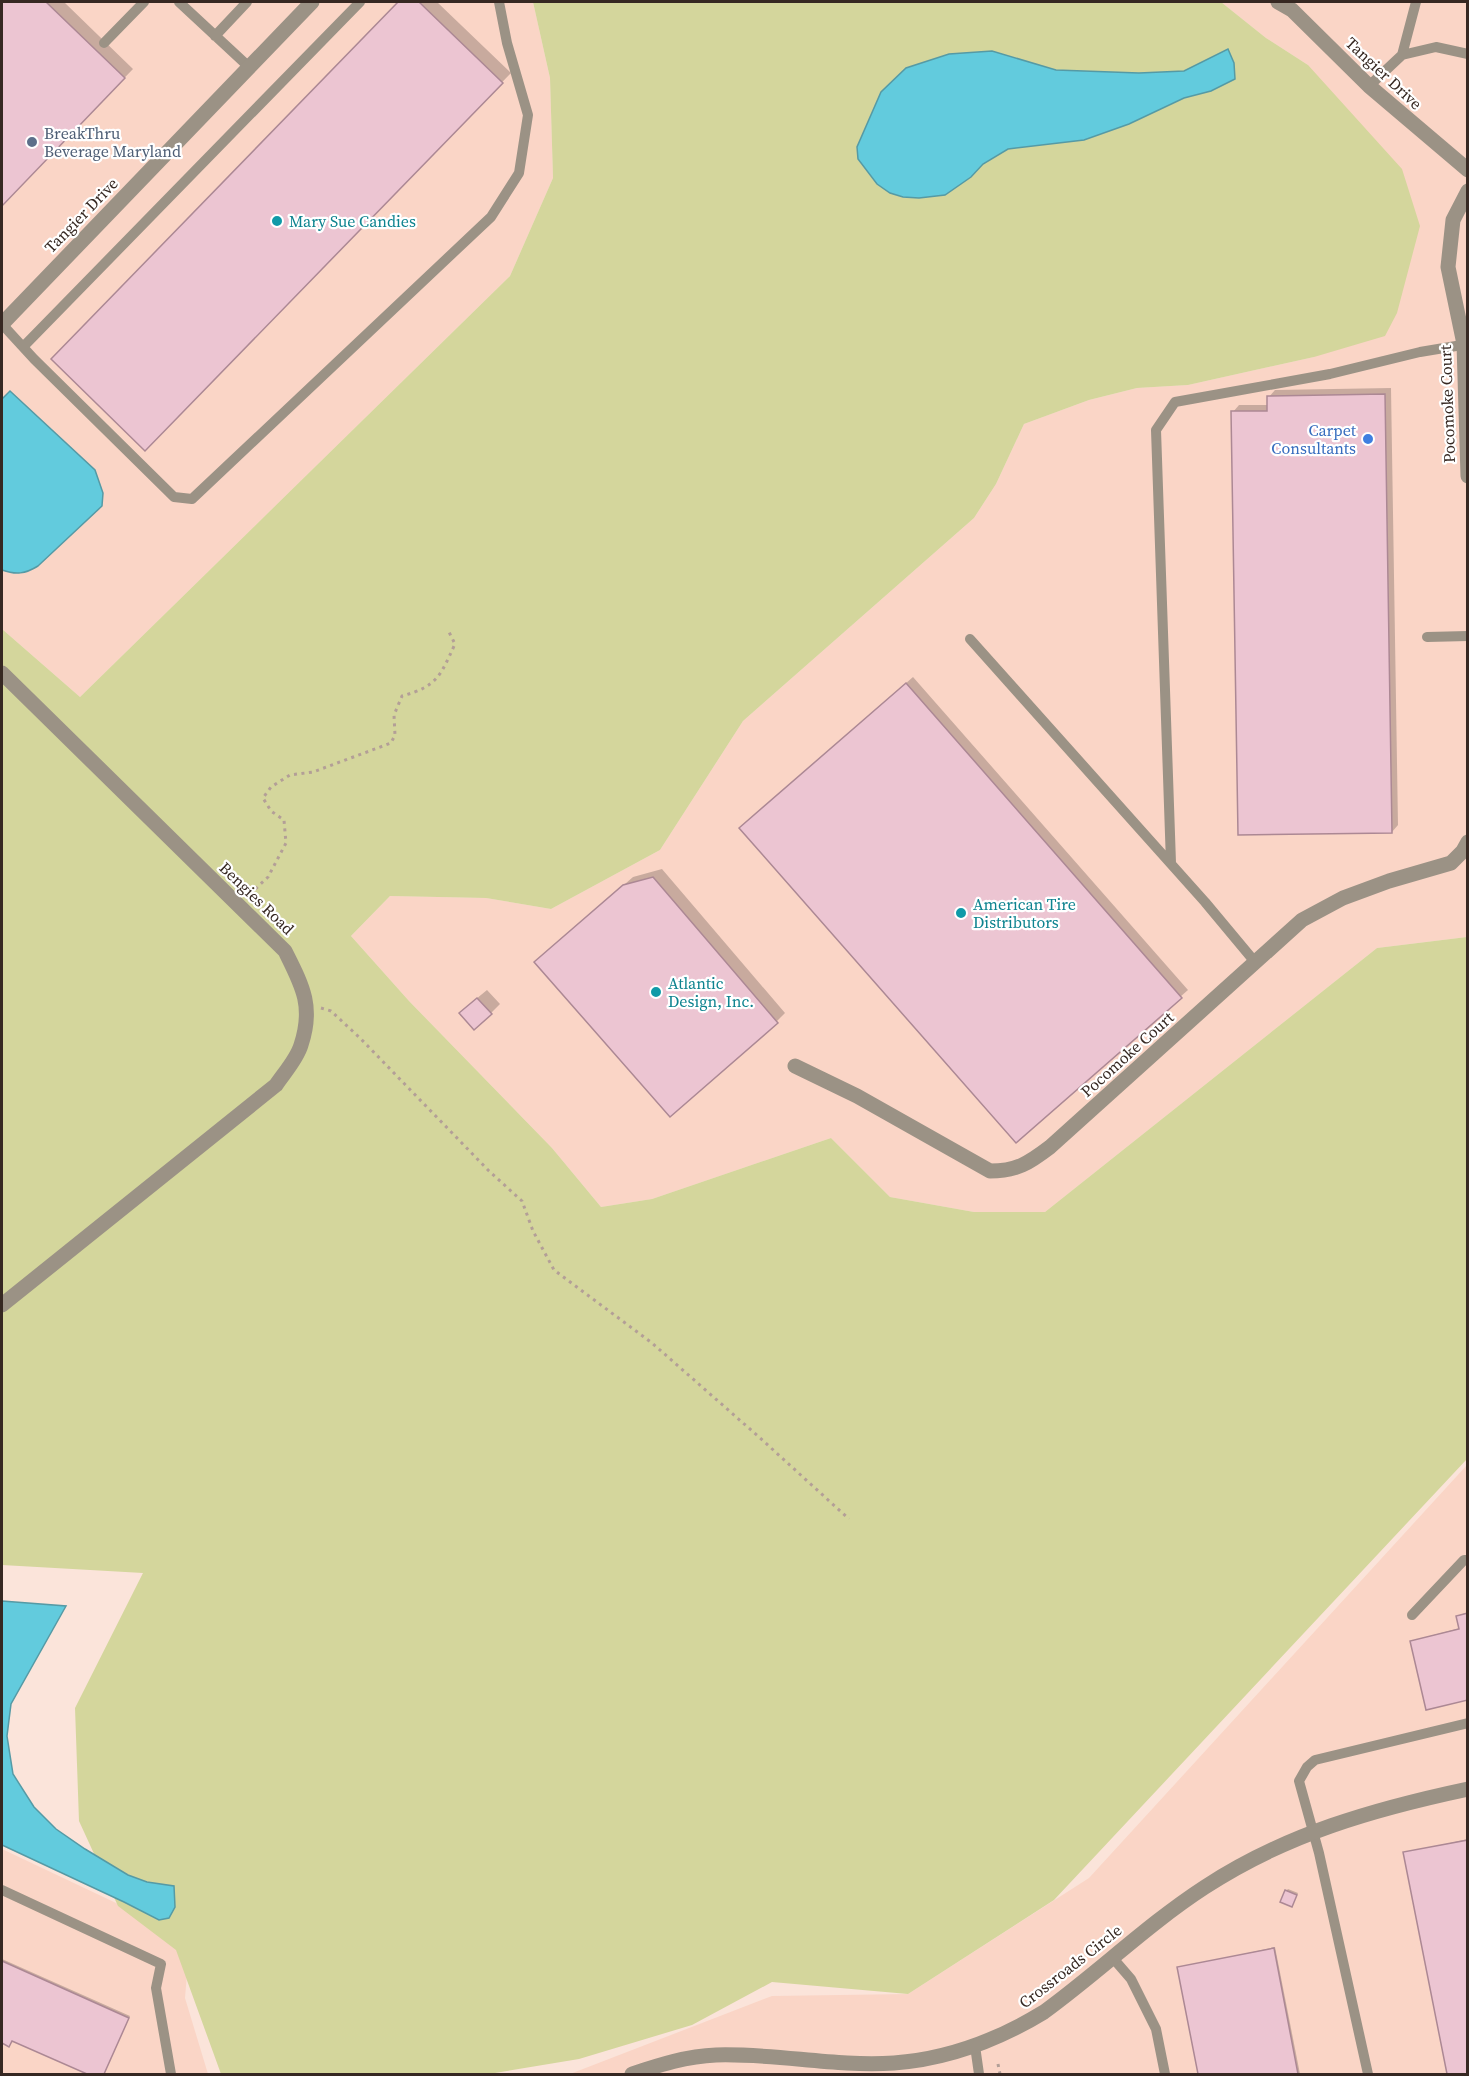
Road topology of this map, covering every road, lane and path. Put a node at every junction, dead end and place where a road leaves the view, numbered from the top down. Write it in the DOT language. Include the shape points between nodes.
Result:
graph roads {
  1 [pos="144,2"];
  2 [pos="179,2"];
  3 [pos="247,2"];
  4 [pos="312,2"];
  5 [pos="360,2"];
  6 [pos="499,2"];
  7 [pos="1278,2"];
  8 [pos="1416,2"];
  9 [pos="215,36"];
  10 [pos="104,43"];
  11 [pos="1467,54"];
  12 [pos="1402,55"];
  13 [pos="249,67"];
  14 [pos="1369,86"];
  15 [pos="1467,170"];
  16 [pos="1467,191"];
  17 [pos="2,324"];
  18 [pos="1466,344"];
  19 [pos="23,347"];
  20 [pos="1467,476"];
  21 [pos="448,632"];
  22 [pos="1467,636"];
  23 [pos="1427,637"];
  24 [pos="970,639"];
  25 [pos="2,674"];
  26 [pos="1467,842"];
  27 [pos="1171,863"];
  28 [pos="238,905"];
  29 [pos="1256,962"];
  30 [pos="308,1004"];
  31 [pos="795,1066"];
  32 [pos="2,1305"];
  33 [pos="849,1519"];
  34 [pos="1467,1560"];
  35 [pos="1412,1615"];
  36 [pos="1467,1723"];
  37 [pos="1467,1789"];
  38 [pos="1313,1831"];
  39 [pos="2,1890"];
  40 [pos="1112,1957"];
  41 [pos="975,2046"];
  42 [pos="998,2064"];
  43 [pos="824,2068"];
  44 [pos="893,2069"];
  45 [pos="171,2074"];
  46 [pos="632,2074"];
  47 [pos="979,2074"];
  48 [pos="1000,2074"];
  49 [pos="1165,2074"];
  50 [pos="1368,2074"];
  1 -- 10 [label="lane"];
  2 -- 9 [label="lane"];
  3 -- 9 [label="lane"];
  4 -- 13 [label="street, Tangier Drive"];
  5 -- 19 [label="lane"];
  6 -- 19 [label="lane" via="528,115 519,172 491,217 192,499 174,497"];
  7 -- 14 [label="street, Tangier Drive" via="1292,10"];
  8 -- 12 [label="lane"];
  9 -- 13 [label="lane"];
  11 -- 12 [label="lane" via="1436,47"];
  12 -- 14 [label="lane"];
  13 -- 17 [label="street, Tangier Drive"];
  14 -- 15 [label="street, Tangier Drive"];
  16 -- 18 [label="street, Pocomoke Court" via="1453,219 1448,267"];
  17 -- 19 [label="lane"];
  18 -- 20 [label="street, Pocomoke Court"];
  18 -- 27 [label="lane" via="1175,402 1156,430"];
  21 -- 28 [label="path" via="455,644 440,676 423,690 402,696 394,715 395,735 391,743 313,772 290,775 271,787 263,798 271,811 284,820 286,843 268,877"];
  22 -- 23 [label="lane"];
  24 -- 27 [label="lane"];
  25 -- 28 [label="street, Bengies Road"];
  26 -- 29 [label="street, Pocomoke Court" via="1451,863 1343,898 1302,920"];
  27 -- 29 [label="lane"];
  28 -- 30 [label="street, Bengies Road" via="285,951"];
  29 -- 31 [label="street, Pocomoke Court" via="1050,1147 1019,1168 1006,1171 990,1171"];
  30 -- 32 [label="street, Bengies Road" via="301,1047 276,1085"];
  30 -- 33 [label="path" via="331,1011 522,1201 554,1270 652,1343"];
  34 -- 35 [label="lane"];
  36 -- 38 [label="lane" via="1315,1760 1299,1781"];
  37 -- 38 [label="street, Crossroads Circle" via="1384,1808"];
  38 -- 40 [label="street, Crossroads Circle" via="1205,1887"];
  38 -- 50 [label="lane"];
  39 -- 45 [label="lane" via="161,1964 156,1988"];
  40 -- 41 [label="street, Crossroads Circle" via="1044,2013"];
  40 -- 49 [label="lane" via="1131,1979 1156,2029"];
  41 -- 44 [label="street, Crossroads Circle"];
  41 -- 47 [label="lane"];
  42 -- 48 [label="path"];
  43 -- 44 [label="street, Crossroads Circle" via="859,2064"];
  43 -- 46 [label="street, Crossroads Circle" via="767,2056 714,2055"];
}
